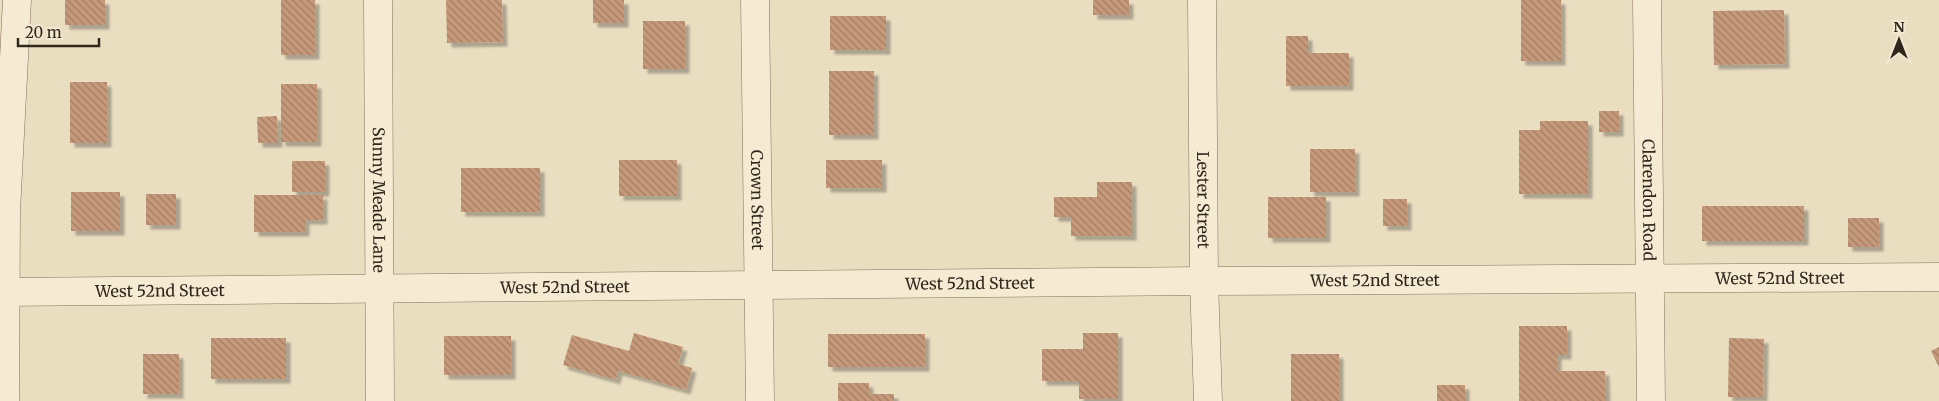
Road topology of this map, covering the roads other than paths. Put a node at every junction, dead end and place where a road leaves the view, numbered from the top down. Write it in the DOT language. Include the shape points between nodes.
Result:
graph roads {
  1 [pos="17,0"];
  2 [pos="378,0"];
  3 [pos="755,0"];
  4 [pos="1202,0"];
  5 [pos="1647,0"];
  6 [pos="1939,277"];
  7 [pos="1650,279"];
  8 [pos="1204,281"];
  9 [pos="758,285"];
  10 [pos="379,289"];
  11 [pos="2,292"];
  12 [pos="5,401"];
  13 [pos="380,401"];
  14 [pos="760,401"];
  15 [pos="1208,401"];
  16 [pos="1651,401"];
  1 -- 11 [label="street"];
  2 -- 10 [label="street, Sunny Meade Lane"];
  3 -- 9 [label="street, Crown Street"];
  4 -- 8 [label="street, Lester Street"];
  5 -- 7 [label="street, Clarendon Road"];
  6 -- 7 [label="street, West 52nd Street"];
  7 -- 8 [label="street, West 52nd Street"];
  7 -- 16 [label="street, Clarendon Road"];
  8 -- 9 [label="street, West 52nd Street"];
  8 -- 15 [label="street, Lester Street"];
  9 -- 10 [label="street, West 52nd Street"];
  9 -- 14 [label="street, Crown Street"];
  10 -- 11 [label="street, West 52nd Street"];
  10 -- 13 [label="street, Sunny Meade Lane"];
  11 -- 12 [label="street"];
}
